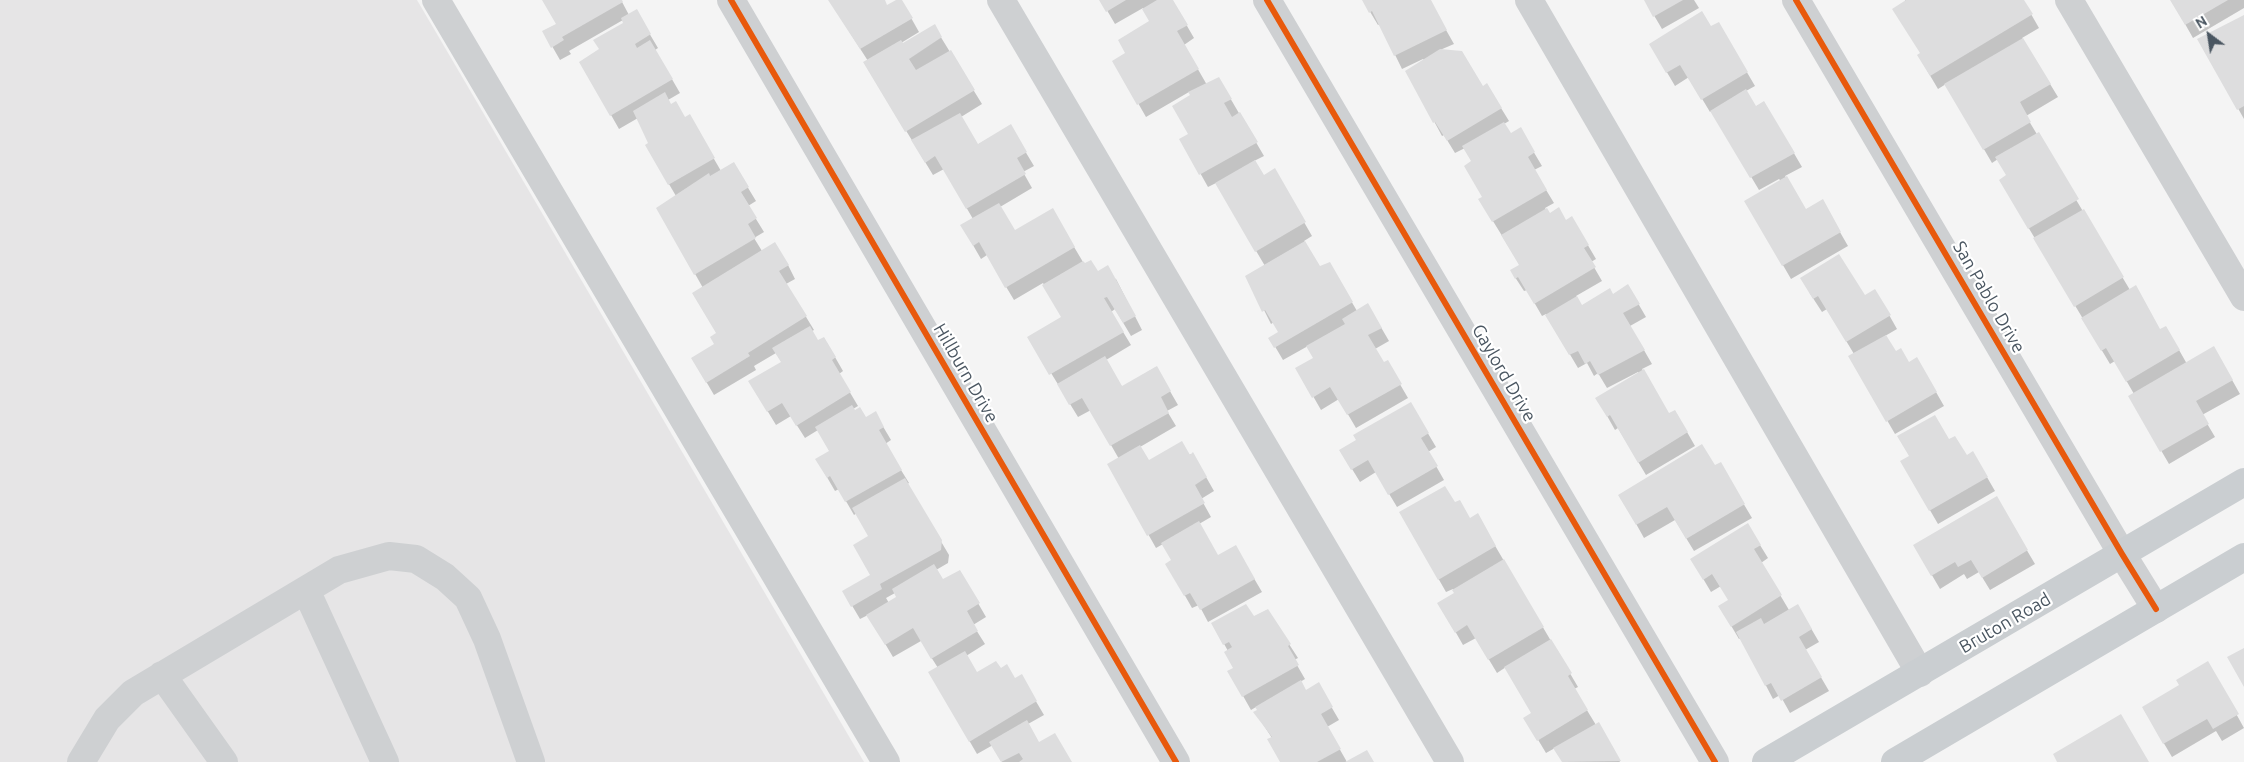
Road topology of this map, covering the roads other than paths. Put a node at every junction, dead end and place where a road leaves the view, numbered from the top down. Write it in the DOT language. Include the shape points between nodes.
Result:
graph roads {
  1 [pos="436,0"];
  2 [pos="731,0"];
  3 [pos="1002,0"];
  4 [pos="1267,0"];
  5 [pos="1529,0"];
  6 [pos="1796,0"];
  7 [pos="2070,0"];
  8 [pos="2244,297"];
  9 [pos="2244,482"];
  10 [pos="2122,554"];
  11 [pos="2244,557"];
  12 [pos="306,590"];
  13 [pos="2156,609"];
  14 [pos="1920,673"];
  15 [pos="162,676"];
  16 [pos="81,762"];
  17 [pos="224,762"];
  18 [pos="385,762"];
  19 [pos="531,762"];
  20 [pos="886,762"];
  21 [pos="1176,762"];
  22 [pos="1450,762"];
  23 [pos="1715,762"];
  24 [pos="1766,762"];
  25 [pos="1895,762"];
  1 -- 20 [label="street"];
  2 -- 21 [label="street, Hillburn Drive"];
  3 -- 22 [label="street"];
  4 -- 23 [label="street, Gaylord Drive"];
  5 -- 14 [label="street"];
  6 -- 10 [label="street, San Pablo Drive"];
  7 -- 8 [label="street"];
  9 -- 10 [label="main road, Bruton Road"];
  10 -- 13 [label="street, San Pablo Drive"];
  10 -- 14 [label="main road, Bruton Road"];
  11 -- 13 [label="main road"];
  12 -- 15 [label="street"];
  12 -- 18 [label="street"];
  12 -- 19 [label="street" via="339,570 389,556 416,559 445,577 468,598 487,639"];
  13 -- 25 [label="main road"];
  14 -- 24 [label="main road, Bruton Road"];
  15 -- 16 [label="street" via="133,693 107,719"];
  15 -- 17 [label="street"];
}
